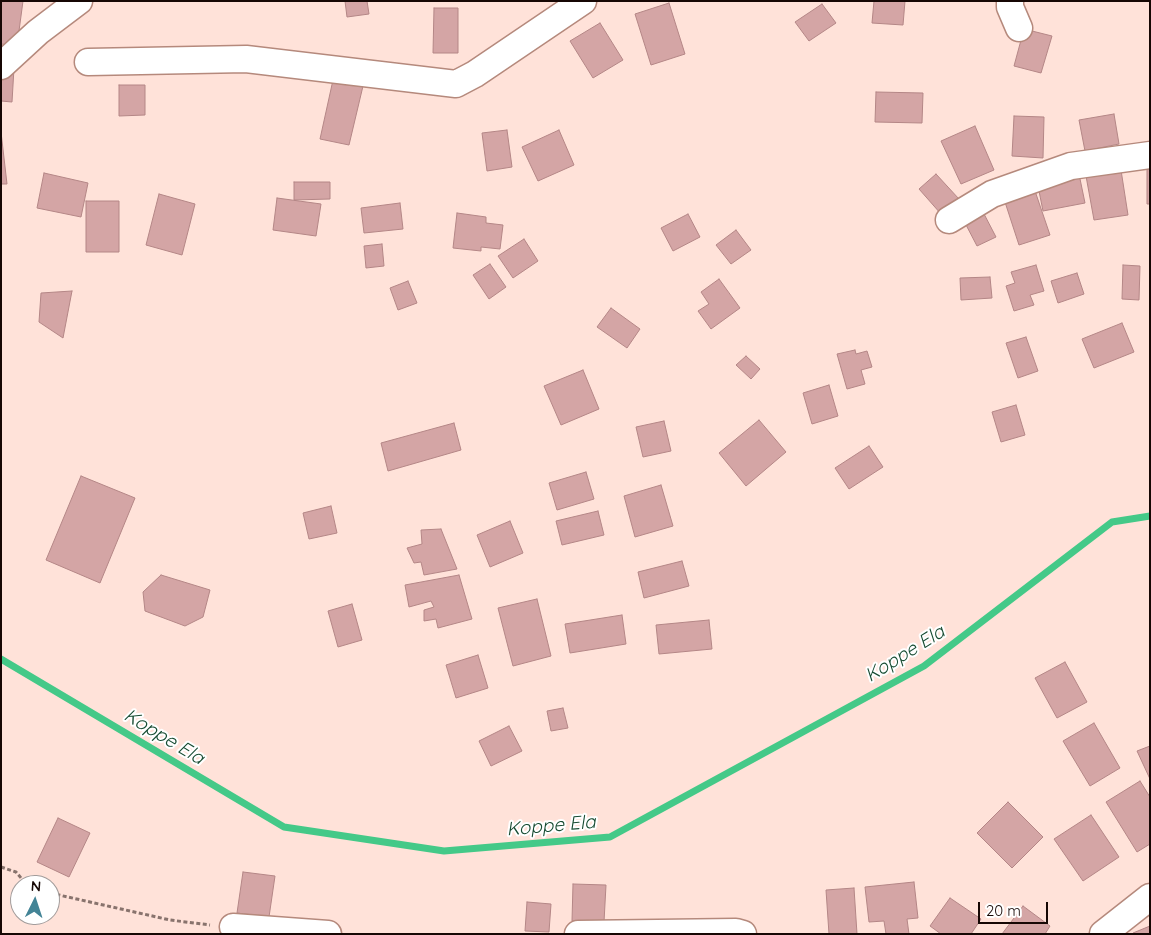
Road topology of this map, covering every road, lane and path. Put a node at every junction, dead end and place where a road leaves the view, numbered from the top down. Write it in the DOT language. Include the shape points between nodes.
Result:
graph roads {
  1 [pos="79,1"];
  2 [pos="583,1"];
  3 [pos="1010,1"];
  4 [pos="1019,28"];
  5 [pos="88,62"];
  6 [pos="1,66"];
  7 [pos="1150,154"];
  8 [pos="949,220"];
  9 [pos="1,867"];
  10 [pos="19,875"];
  11 [pos="60,895"];
  12 [pos="1150,897"];
  13 [pos="233,927"];
  14 [pos="328,934"];
  15 [pos="578,934"];
  16 [pos="743,934"];
  17 [pos="1102,934"];
  1 -- 6 [label="street"];
  2 -- 5 [label="street" via="456,84 246,59"];
  3 -- 4 [label="street"];
  7 -- 8 [label="street" via="1071,166 992,194"];
  9 -- 10 [label="path"];
  11 -- 13 [label="path" via="170,920"];
  12 -- 17 [label="street"];
  13 -- 14 [label="street"];
  15 -- 16 [label="street"];
}
